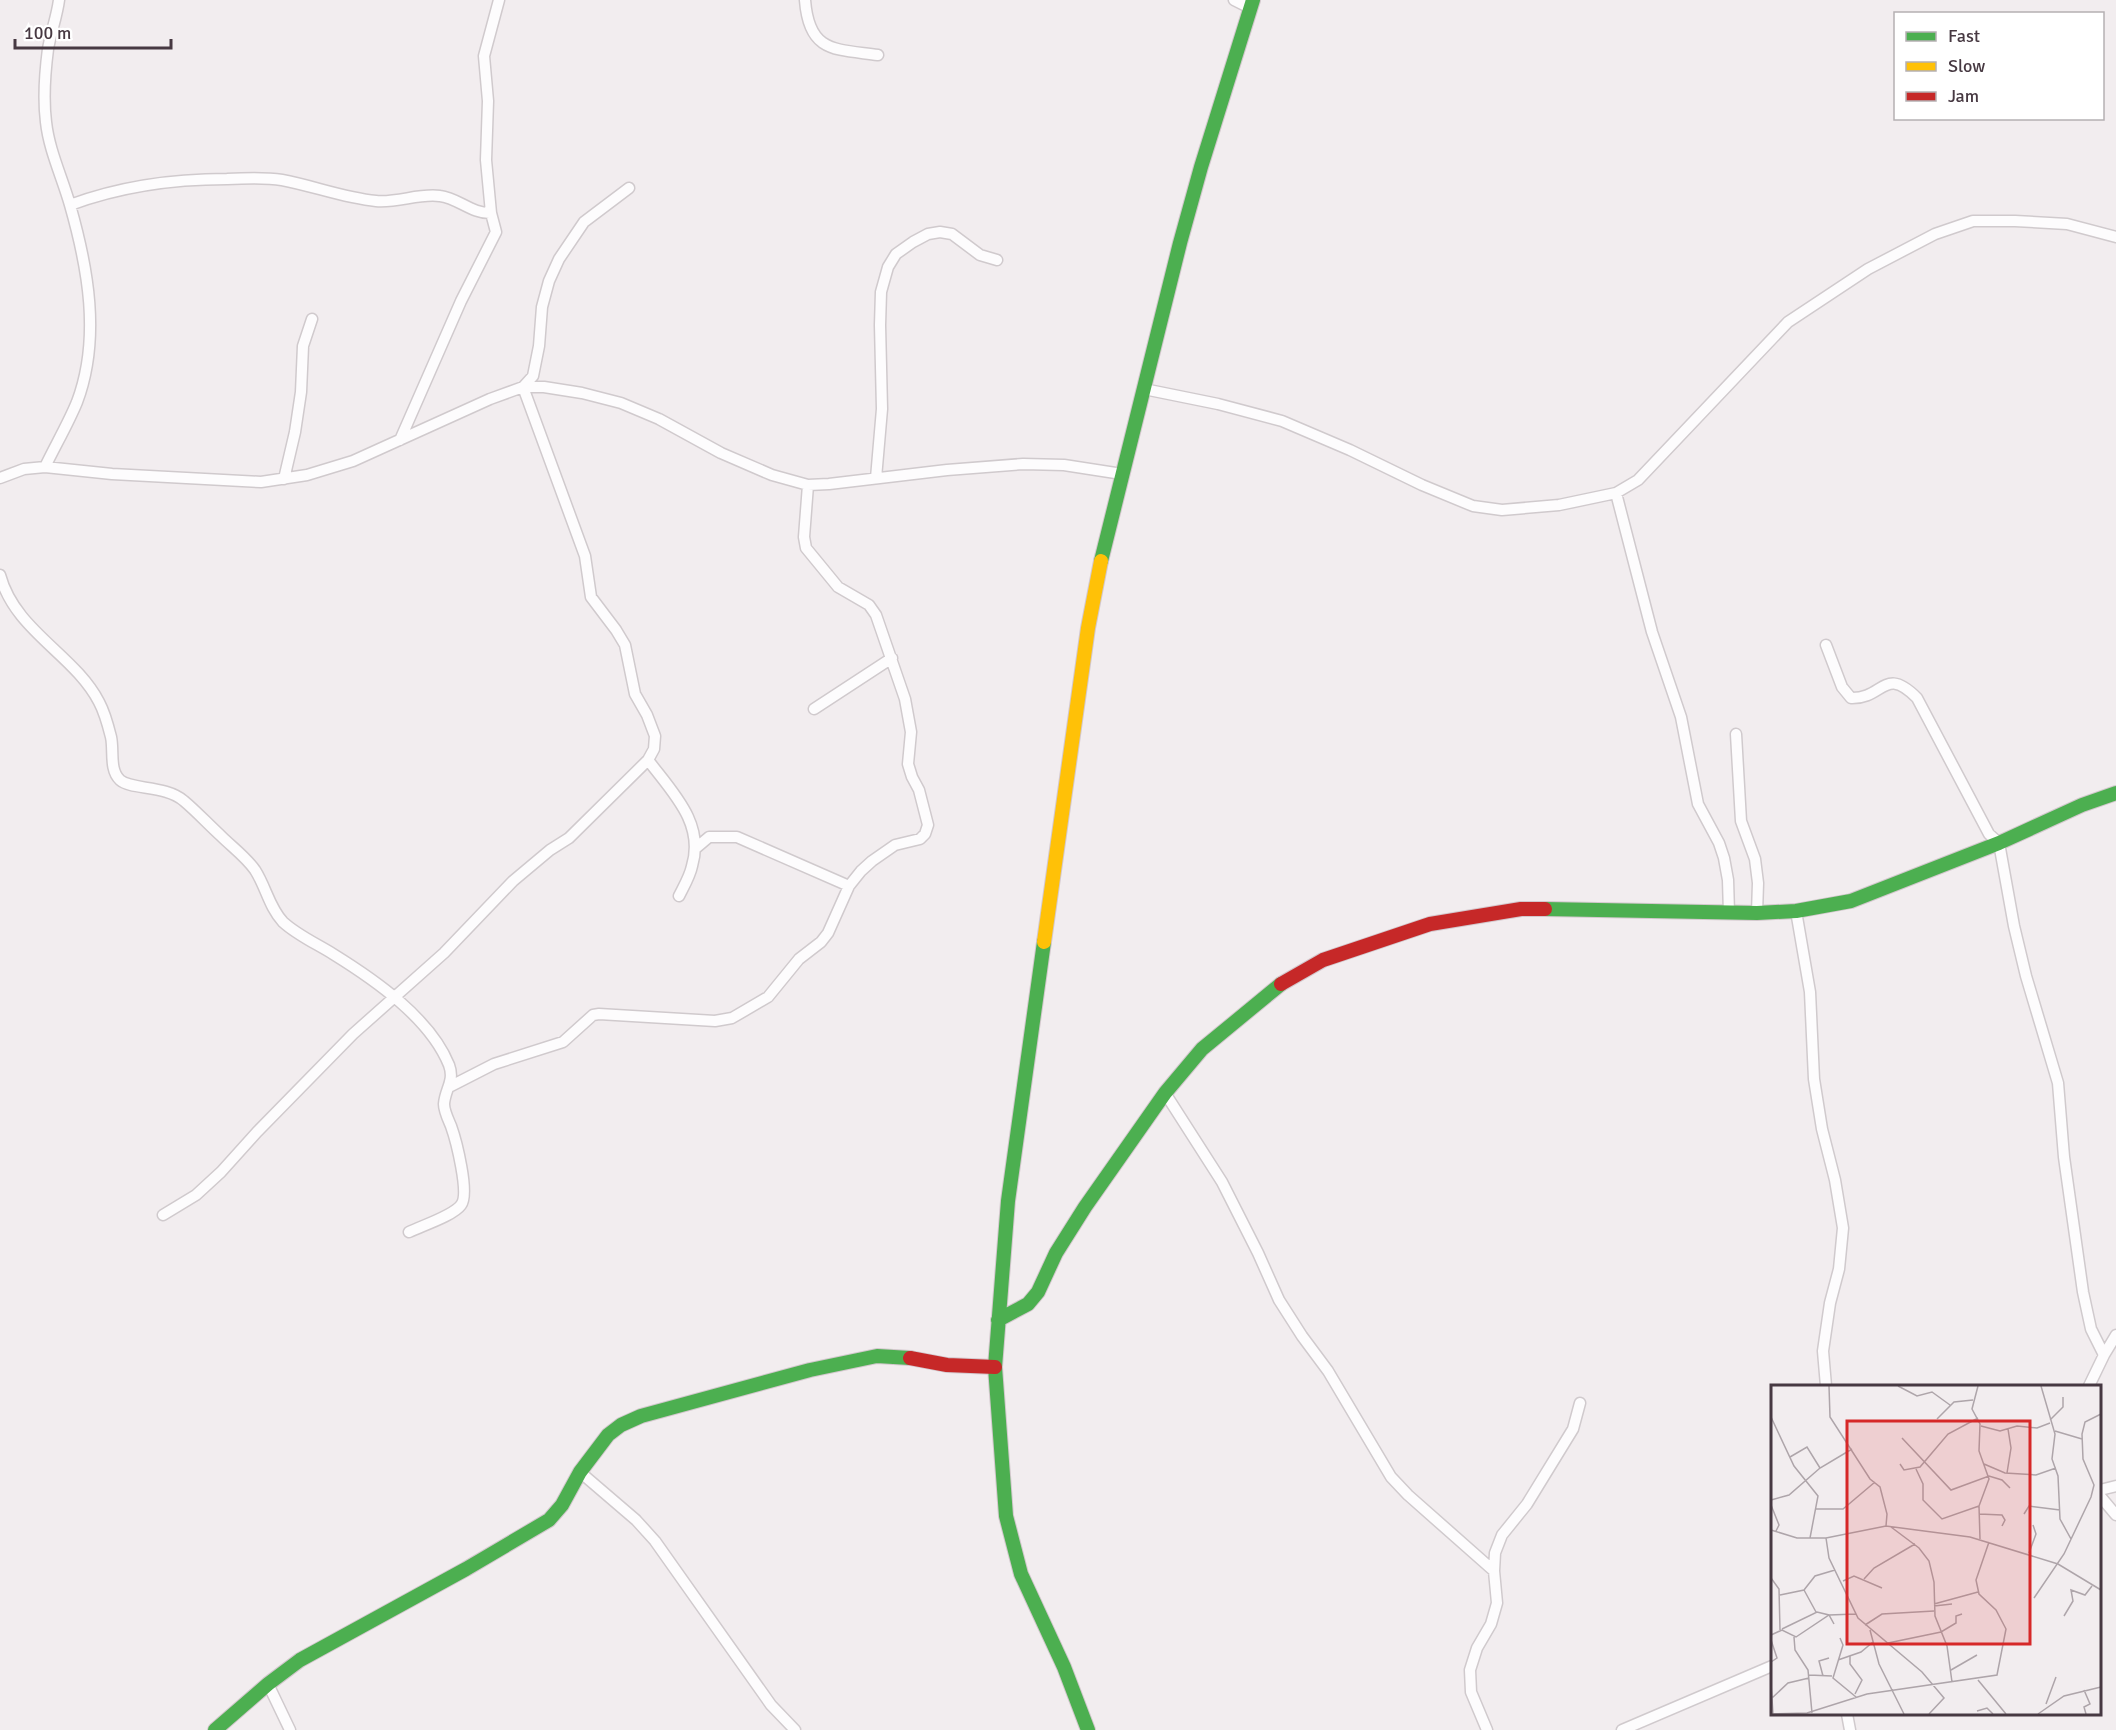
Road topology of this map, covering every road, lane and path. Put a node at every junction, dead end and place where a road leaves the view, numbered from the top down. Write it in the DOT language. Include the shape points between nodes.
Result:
graph roads {
  1 [pos="59,0"];
  2 [pos="499,0"];
  3 [pos="805,0"];
  4 [pos="1234,0"];
  5 [pos="1251,4"];
  6 [pos="878,55"];
  7 [pos="629,188"];
  8 [pos="70,205"];
  9 [pos="491,213"];
  10 [pos="2116,237"];
  11 [pos="997,260"];
  12 [pos="312,319"];
  13 [pos="523,387"];
  14 [pos="1144,389"];
  15 [pos="400,440"];
  16 [pos="45,467"];
  17 [pos="1122,474"];
  18 [pos="0,478"];
  19 [pos="876,478"];
  20 [pos="284,479"];
  21 [pos="808,484"];
  22 [pos="1616,493"];
  23 [pos="0,575"];
  24 [pos="1826,645"];
  25 [pos="892,658"];
  26 [pos="814,709"];
  27 [pos="1736,734"];
  28 [pos="648,760"];
  29 [pos="2116,793"];
  30 [pos="1999,843"];
  31 [pos="696,848"];
  32 [pos="849,886"];
  33 [pos="679,896"];
  34 [pos="1796,911"];
  35 [pos="1729,913"];
  36 [pos="1757,913"];
  37 [pos="393,997"];
  38 [pos="451,1086"];
  39 [pos="1164,1093"];
  40 [pos="163,1215"];
  41 [pos="408,1232"];
  42 [pos="998,1320"];
  43 [pos="2116,1335"];
  44 [pos="2104,1355"];
  45 [pos="995,1368"];
  46 [pos="1826,1385"];
  47 [pos="2089,1385"];
  48 [pos="1580,1403"];
  49 [pos="580,1472"];
  50 [pos="2116,1486"];
  51 [pos="2101,1490"];
  52 [pos="2101,1497"];
  53 [pos="2116,1515"];
  54 [pos="1494,1571"];
  55 [pos="1771,1667"];
  56 [pos="267,1684"];
  57 [pos="1847,1715"];
  58 [pos="215,1730"];
  59 [pos="290,1730"];
  60 [pos="795,1730"];
  61 [pos="1088,1730"];
  62 [pos="1487,1730"];
  63 [pos="1622,1730"];
  64 [pos="1850,1730"];
  1 -- 8 [label="street" via="48,48 46,121"];
  2 -- 9 [label="street" via="484,56"];
  3 -- 6 [label="street" via="812,30 821,43 833,49"];
  4 -- 5 [label="street"];
  5 -- 14 [label="street" via="1201,167"];
  7 -- 13 [label="street" via="584,222 559,259 542,307 533,376"];
  8 -- 9 [label="street" via="149,184 251,178 280,180 377,201 439,196 478,212"];
  8 -- 16 [label="street" via="89,284 87,360 77,401"];
  9 -- 15 [label="street" via="495,231"];
  10 -- 22 [label="street" via="2067,224 2015,221 1973,221 1935,234 1868,269 1788,322 1638,480"];
  11 -- 19 [label="street" via="980,255 952,234 940,232 913,242 896,254 888,267 880,325 882,408"];
  12 -- 20 [label="street" via="303,346 301,392"];
  13 -- 15 [label="street"];
  13 -- 21 [label="street" via="582,393 621,403 721,453 772,475"];
  13 -- 28 [label="street" via="585,556 594,605 625,645 632,686 655,736"];
  14 -- 17 [label="street"];
  14 -- 22 [label="street" via="1282,421 1473,506 1502,510 1559,505"];
  15 -- 20 [label="street" via="353,461"];
  16 -- 18 [label="street"];
  16 -- 20 [label="street" via="261,482"];
  17 -- 19 [label="street" via="1064,465 1023,464"];
  17 -- 42 [label="street" via="1088,628 1018,1120"];
  19 -- 21 [label="street"];
  21 -- 25 [label="street" via="806,548 838,587 869,604"];
  22 -- 35 [label="street" via="1652,632 1681,717 1698,804 1724,858"];
  23 -- 37 [label="street" via="13,607 77,673 99,703 112,740 118,779 182,799 256,871 276,914 286,924"];
  24 -- 30 [label="street" via="1842,687 1851,698 1898,683 1917,698 1989,834"];
  25 -- 26 [label="street"];
  25 -- 32 [label="street" via="909,717 909,764 928,825 926,834 895,845 872,861"];
  27 -- 36 [label="street" via="1741,821 1755,859"];
  28 -- 31 [label="street" via="694,827"];
  28 -- 37 [label="street" via="569,838 513,881 444,953"];
  29 -- 30 [label="street"];
  30 -- 34 [label="street" via="1851,901"];
  30 -- 44 [label="street" via="2021,956 2058,1083 2083,1292 2091,1329"];
  31 -- 32 [label="street" via="709,837 737,837"];
  31 -- 33 [label="street"];
  32 -- 38 [label="street" via="821,942 800,959 768,997 752,1008 715,1021 593,1015 563,1042 494,1064"];
  34 -- 36 [label="street"];
  34 -- 46 [label="street" via="1810,992 1814,1079 1843,1228 1823,1351"];
  35 -- 36 [label="street"];
  35 -- 39 [label="street" via="1521,909 1430,924 1323,960 1274,988 1202,1050"];
  37 -- 38 [label="street" via="438,1043 452,1076"];
  37 -- 40 [label="street" via="309,1078 221,1172 196,1195"];
  38 -- 41 [label="street" via="444,1107 456,1139 465,1194 461,1205 450,1213"];
  39 -- 42 [label="street" via="1085,1207 1056,1253 1038,1292 1028,1304"];
  39 -- 54 [label="street" via="1222,1182 1279,1300 1328,1371 1391,1477"];
  42 -- 45 [label="street"];
  43 -- 44 [label="street"];
  44 -- 47 [label="street"];
  45 -- 49 [label="street" via="877,1356 810,1370 641,1416 608,1435"];
  45 -- 61 [label="street" via="1006,1516 1021,1574"];
  48 -- 54 [label="street" via="1574,1429 1550,1470 1502,1535"];
  49 -- 56 [label="street" via="549,1520 300,1660"];
  49 -- 60 [label="street" via="655,1541 771,1705"];
  50 -- 51 [label="street"];
  52 -- 53 [label="street"];
  54 -- 62 [label="street" via="1497,1603 1470,1670 1471,1692"];
  55 -- 63 [label="street"];
  56 -- 58 [label="street"];
  56 -- 59 [label="street"];
  57 -- 64 [label="street"];
}
